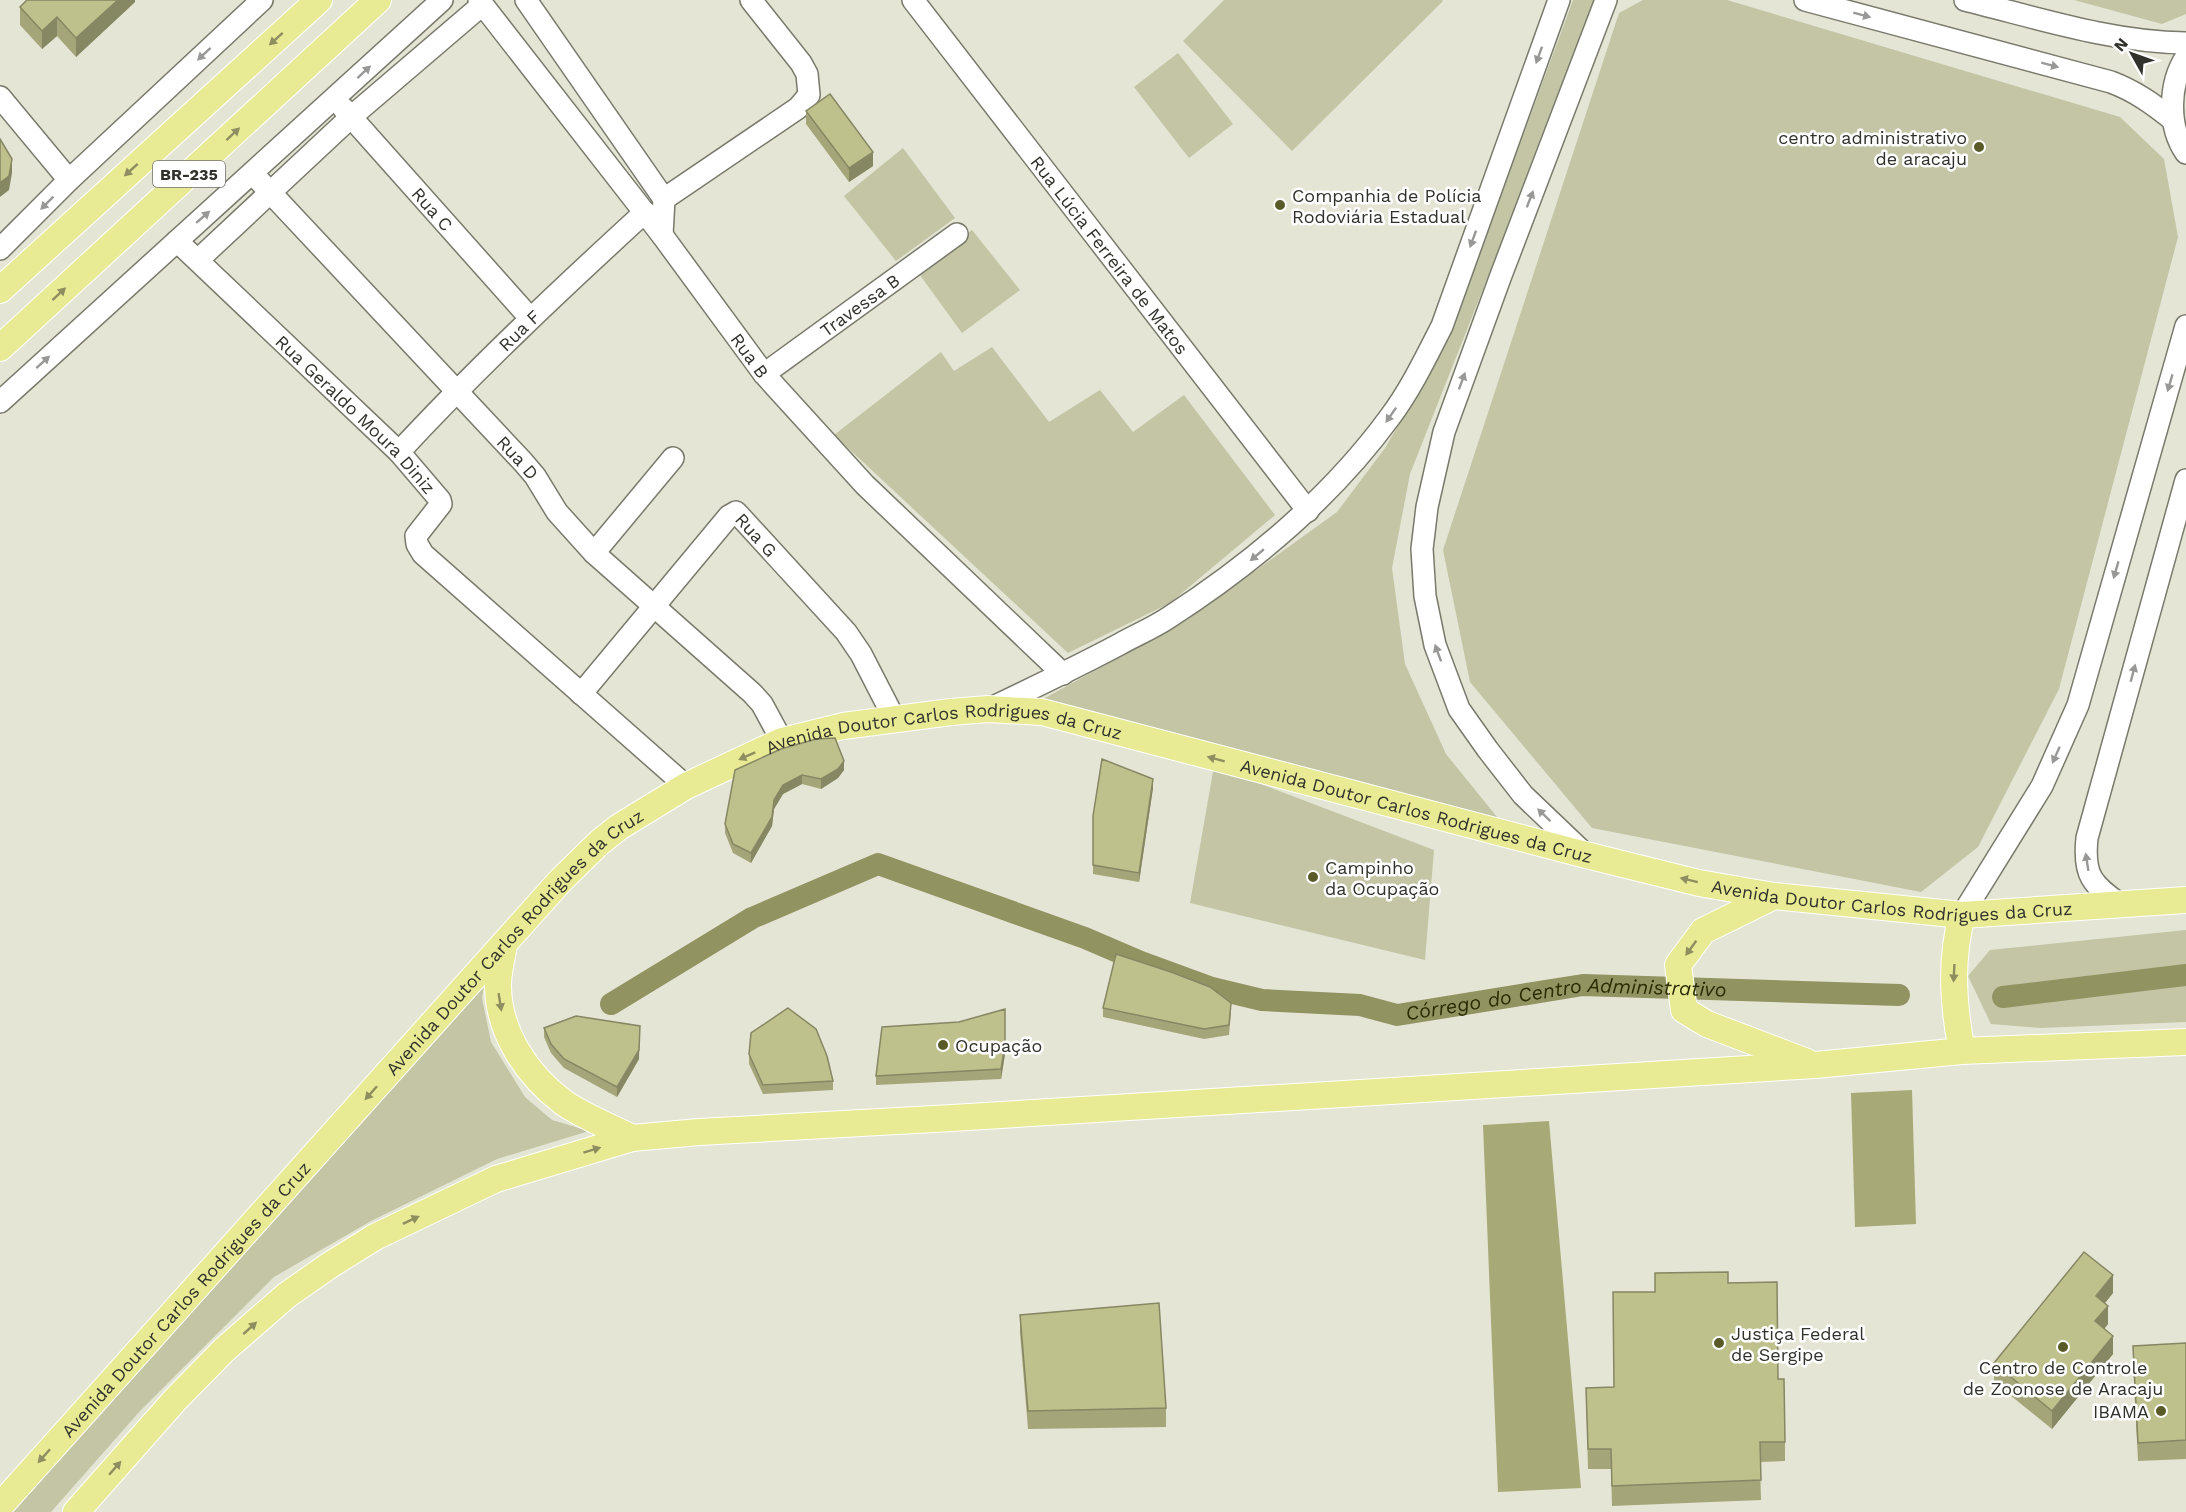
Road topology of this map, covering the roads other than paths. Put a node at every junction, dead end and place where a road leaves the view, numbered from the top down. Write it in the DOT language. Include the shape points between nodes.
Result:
graph roads {
  1 [pos="262,0"];
  2 [pos="319,0"];
  3 [pos="378,0"];
  4 [pos="442,0"];
  5 [pos="526,0"];
  6 [pos="751,0"];
  7 [pos="913,0"];
  8 [pos="1559,0"];
  9 [pos="1606,0"];
  10 [pos="1805,0"];
  11 [pos="1965,0"];
  12 [pos="481,2"];
  13 [pos="2186,43"];
  14 [pos="2186,57"];
  15 [pos="0,97"];
  16 [pos="335,99"];
  17 [pos="351,117"];
  18 [pos="2173,120"];
  19 [pos="2186,153"];
  20 [pos="253,174"];
  21 [pos="69,180"];
  22 [pos="270,193"];
  23 [pos="664,199"];
  24 [pos="645,212"];
  25 [pos="957,234"];
  26 [pos="662,235"];
  27 [pos="177,241"];
  28 [pos="0,249"];
  29 [pos="198,260"];
  30 [pos="0,290"];
  31 [pos="530,318"];
  32 [pos="2186,327"];
  33 [pos="0,348"];
  34 [pos="764,374"];
  35 [pos="455,391"];
  36 [pos="0,402"];
  37 [pos="399,452"];
  38 [pos="673,458"];
  39 [pos="2186,480"];
  40 [pos="1308,511"];
  41 [pos="594,553"];
  42 [pos="655,607"];
  43 [pos="1063,674"];
  44 [pos="581,694"];
  45 [pos="988,710"];
  46 [pos="895,720"];
  47 [pos="782,741"];
  48 [pos="686,786"];
  49 [pos="1586,855"];
  50 [pos="1774,896"];
  51 [pos="2186,900"];
  52 [pos="2121,905"];
  53 [pos="1962,915"];
  54 [pos="504,944"];
  55 [pos="2186,1042"];
  56 [pos="1962,1051"];
  57 [pos="1815,1065"];
  58 [pos="632,1138"];
  59 [pos="0,1506"];
  60 [pos="76,1512"];
  1 -- 21 [label="street, one-way"];
  2 -- 30 [label="main road, BR-235, one-way"];
  33 -- 3 [label="main road, BR-235, one-way"];
  16 -- 4 [label="street, one-way"];
  5 -- 23 [label="street"];
  6 -- 23 [label="street" via="801,63 807,74 809,95 798,108"];
  7 -- 40 [label="street, Rua Lúcia Ferreira de Matos"];
  8 -- 40 [label="street, one-way" via="1442,326 1391,416 1340,479"];
  49 -- 9 [label="street, one-way" via="1523,795 1459,709 1435,645 1425,596 1422,549 1444,432"];
  10 -- 18 [label="street, one-way" via="2111,82 2130,89"];
  11 -- 13 [label="street" via="2119,38"];
  12 -- 17 [label="street"];
  12 -- 24 [label="street, Rua B"];
  14 -- 18 [label="street" via="2173,93"];
  15 -- 21 [label="street"];
  16 -- 17 [label="street, Rua C"];
  16 -- 20 [label="street"];
  17 -- 22 [label="street"];
  17 -- 31 [label="street, Rua C"];
  18 -- 19 [label="street"];
  20 -- 22 [label="street, Rua D"];
  27 -- 20 [label="street, one-way"];
  21 -- 28 [label="street, one-way"];
  22 -- 29 [label="street"];
  22 -- 35 [label="street, Rua D"];
  23 -- 26 [label="street"];
  24 -- 26 [label="street, Rua B"];
  24 -- 31 [label="street, Rua F"];
  25 -- 34 [label="street, Travessa B"];
  26 -- 34 [label="street, Rua B"];
  27 -- 29 [label="street, Rua Geraldo Moura Diniz"];
  36 -- 27 [label="street, one-way"];
  29 -- 37 [label="street, Rua Geraldo Moura Diniz"];
  31 -- 35 [label="street, Rua F"];
  32 -- 53 [label="street, one-way" via="2078,705 2042,786"];
  34 -- 43 [label="street, Rua B" via="865,485"];
  35 -- 37 [label="street, Rua F"];
  35 -- 41 [label="street, Rua D" via="531,471 557,512"];
  37 -- 44 [label="street, Rua Geraldo Moura Diniz" via="441,502 417,536 419,549"];
  38 -- 41 [label="street"];
  52 -- 39 [label="street, one-way" via="2098,888 2090,875 2085,860 2087,838"];
  40 -- 43 [label="street, one-way" via="1246,564 1166,619"];
  41 -- 42 [label="street, Rua D"];
  42 -- 44 [label="street, Rua G"];
  42 -- 46 [label="street, Rua G" via="736,512 846,632"];
  42 -- 47 [label="street, Rua D" via="752,693"];
  43 -- 45 [label="street"];
  44 -- 48 [label="street, Rua Geraldo Moura Diniz"];
  45 -- 46 [label="main road, Avenida Doutor Carlos Rodrigues da Cruz"];
  49 -- 45 [label="main road, Avenida Doutor Carlos Rodrigues da Cruz, one-way" via="1042,712"];
  46 -- 47 [label="main road, Avenida Doutor Carlos Rodrigues da Cruz" via="843,726"];
  47 -- 48 [label="main road, Avenida Doutor Carlos Rodrigues da Cruz, one-way"];
  48 -- 54 [label="main road, Avenida Doutor Carlos Rodrigues da Cruz" via="600,842"];
  50 -- 49 [label="main road, Avenida Doutor Carlos Rodrigues da Cruz, one-way" via="1699,883"];
  50 -- 53 [label="main road, Avenida Doutor Carlos Rodrigues da Cruz"];
  50 -- 57 [label="main road, one-way" via="1703,931 1678,965 1684,1010 1707,1024"];
  51 -- 52 [label="main road, Avenida Doutor Carlos Rodrigues da Cruz"];
  52 -- 53 [label="main road, Avenida Doutor Carlos Rodrigues da Cruz"];
  53 -- 56 [label="main road, one-way" via="1953,990"];
  54 -- 58 [label="main road, one-way" via="499,1003 516,1049 534,1077 564,1103"];
  54 -- 59 [label="main road, Avenida Doutor Carlos Rodrigues da Cruz, one-way"];
  55 -- 56 [label="main road"];
  56 -- 57 [label="main road"];
  57 -- 58 [label="main road"];
  60 -- 58 [label="main road, one-way" via="224,1350 287,1295 330,1265 375,1237 496,1179"];
}
